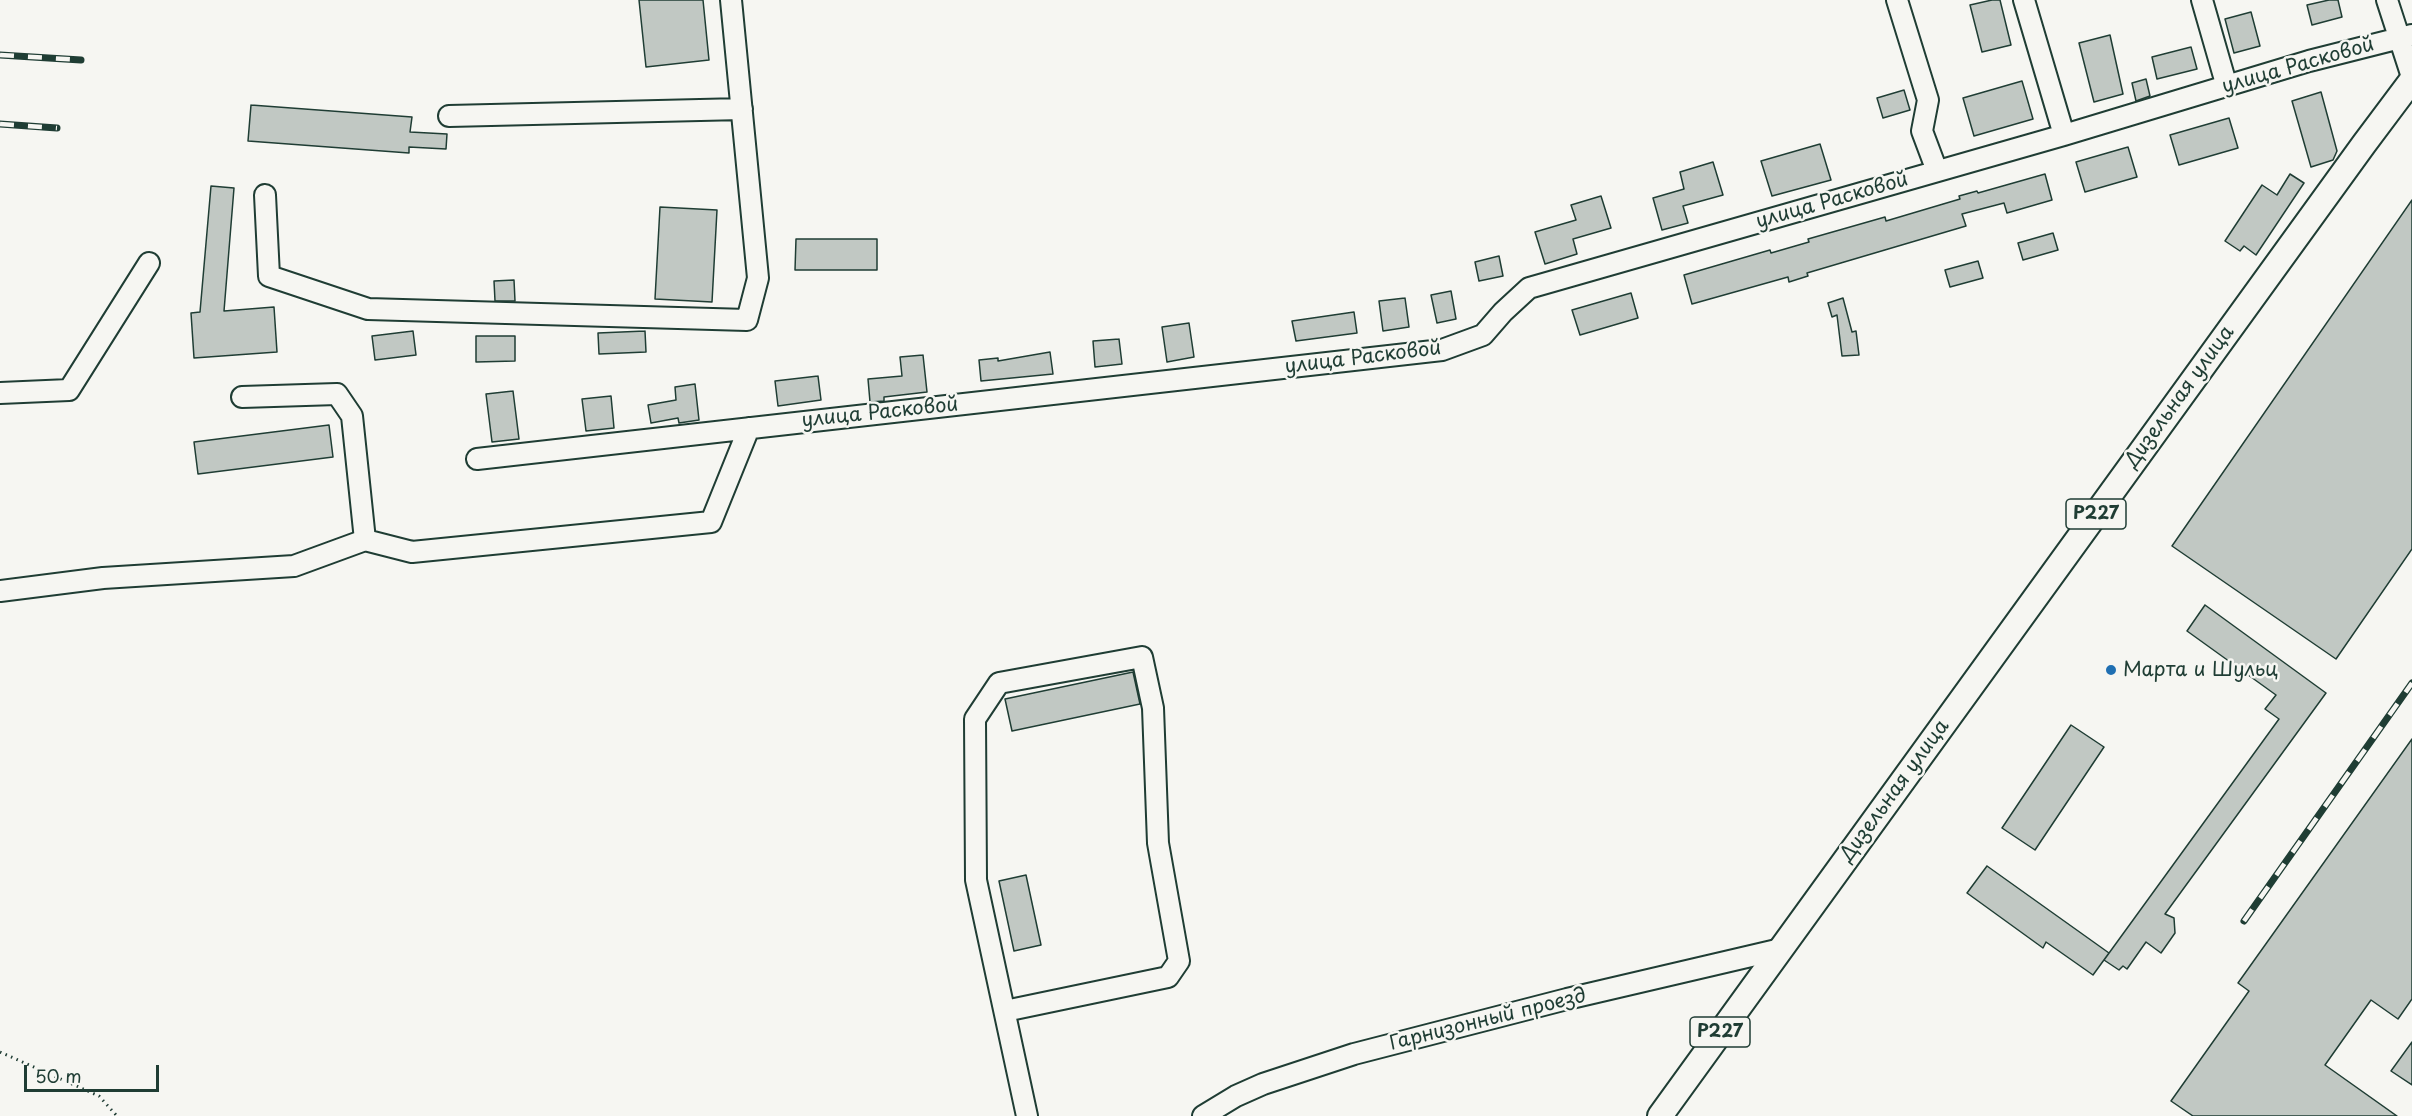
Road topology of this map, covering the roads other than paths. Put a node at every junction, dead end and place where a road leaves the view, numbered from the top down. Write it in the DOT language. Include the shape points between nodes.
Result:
graph roads {
  1 [pos="731,0"];
  2 [pos="1897,0"];
  3 [pos="2024,0"];
  4 [pos="2202,0"];
  5 [pos="2387,0"];
  6 [pos="2405,36"];
  7 [pos="2412,79"];
  8 [pos="2227,87"];
  9 [pos="742,109"];
  10 [pos="449,116"];
  11 [pos="2064,135"];
  12 [pos="1937,171"];
  13 [pos="265,195"];
  14 [pos="149,263"];
  15 [pos="0,393"];
  16 [pos="242,397"];
  17 [pos="749,428"];
  18 [pos="477,459"];
  19 [pos="365,540"];
  20 [pos="0,591"];
  21 [pos="1781,948"];
  22 [pos="1005,1011"];
  23 [pos="1027,1116"];
  24 [pos="1203,1116"];
  25 [pos="1660,1116"];
  1 -- 9 [label="street"];
  2 -- 12 [label="street" via="1928,100 1922,131"];
  3 -- 11 [label="street"];
  4 -- 8 [label="street"];
  5 -- 6 [label="street"];
  6 -- 7 [label="street"];
  6 -- 8 [label="street, улица Расковой"];
  7 -- 21 [label="main road, Дизельная улица / Р227"];
  8 -- 11 [label="street, улица Расковой"];
  9 -- 10 [label="street"];
  9 -- 13 [label="street" via="758,278 747,321 368,309 269,276"];
  11 -- 12 [label="street, улица Расковой"];
  12 -- 17 [label="street, улица Расковой" via="1529,288 1483,335 1442,350"];
  14 -- 15 [label="street" via="69,390"];
  16 -- 19 [label="street" via="337,394 352,416"];
  17 -- 18 [label="street, улица Расковой"];
  17 -- 19 [label="street" via="711,522 412,552"];
  19 -- 20 [label="street" via="294,566 103,578"];
  21 -- 24 [label="street, Гарнизонный проезд" via="1354,1054 1263,1084"];
  21 -- 25 [label="main road, Р227"];
  22 -- 22 [label="street" via="976,880 975,719 999,683 1142,657 1153,708 1158,843 1179,961 1168,977"];
  22 -- 23 [label="street"];
}
